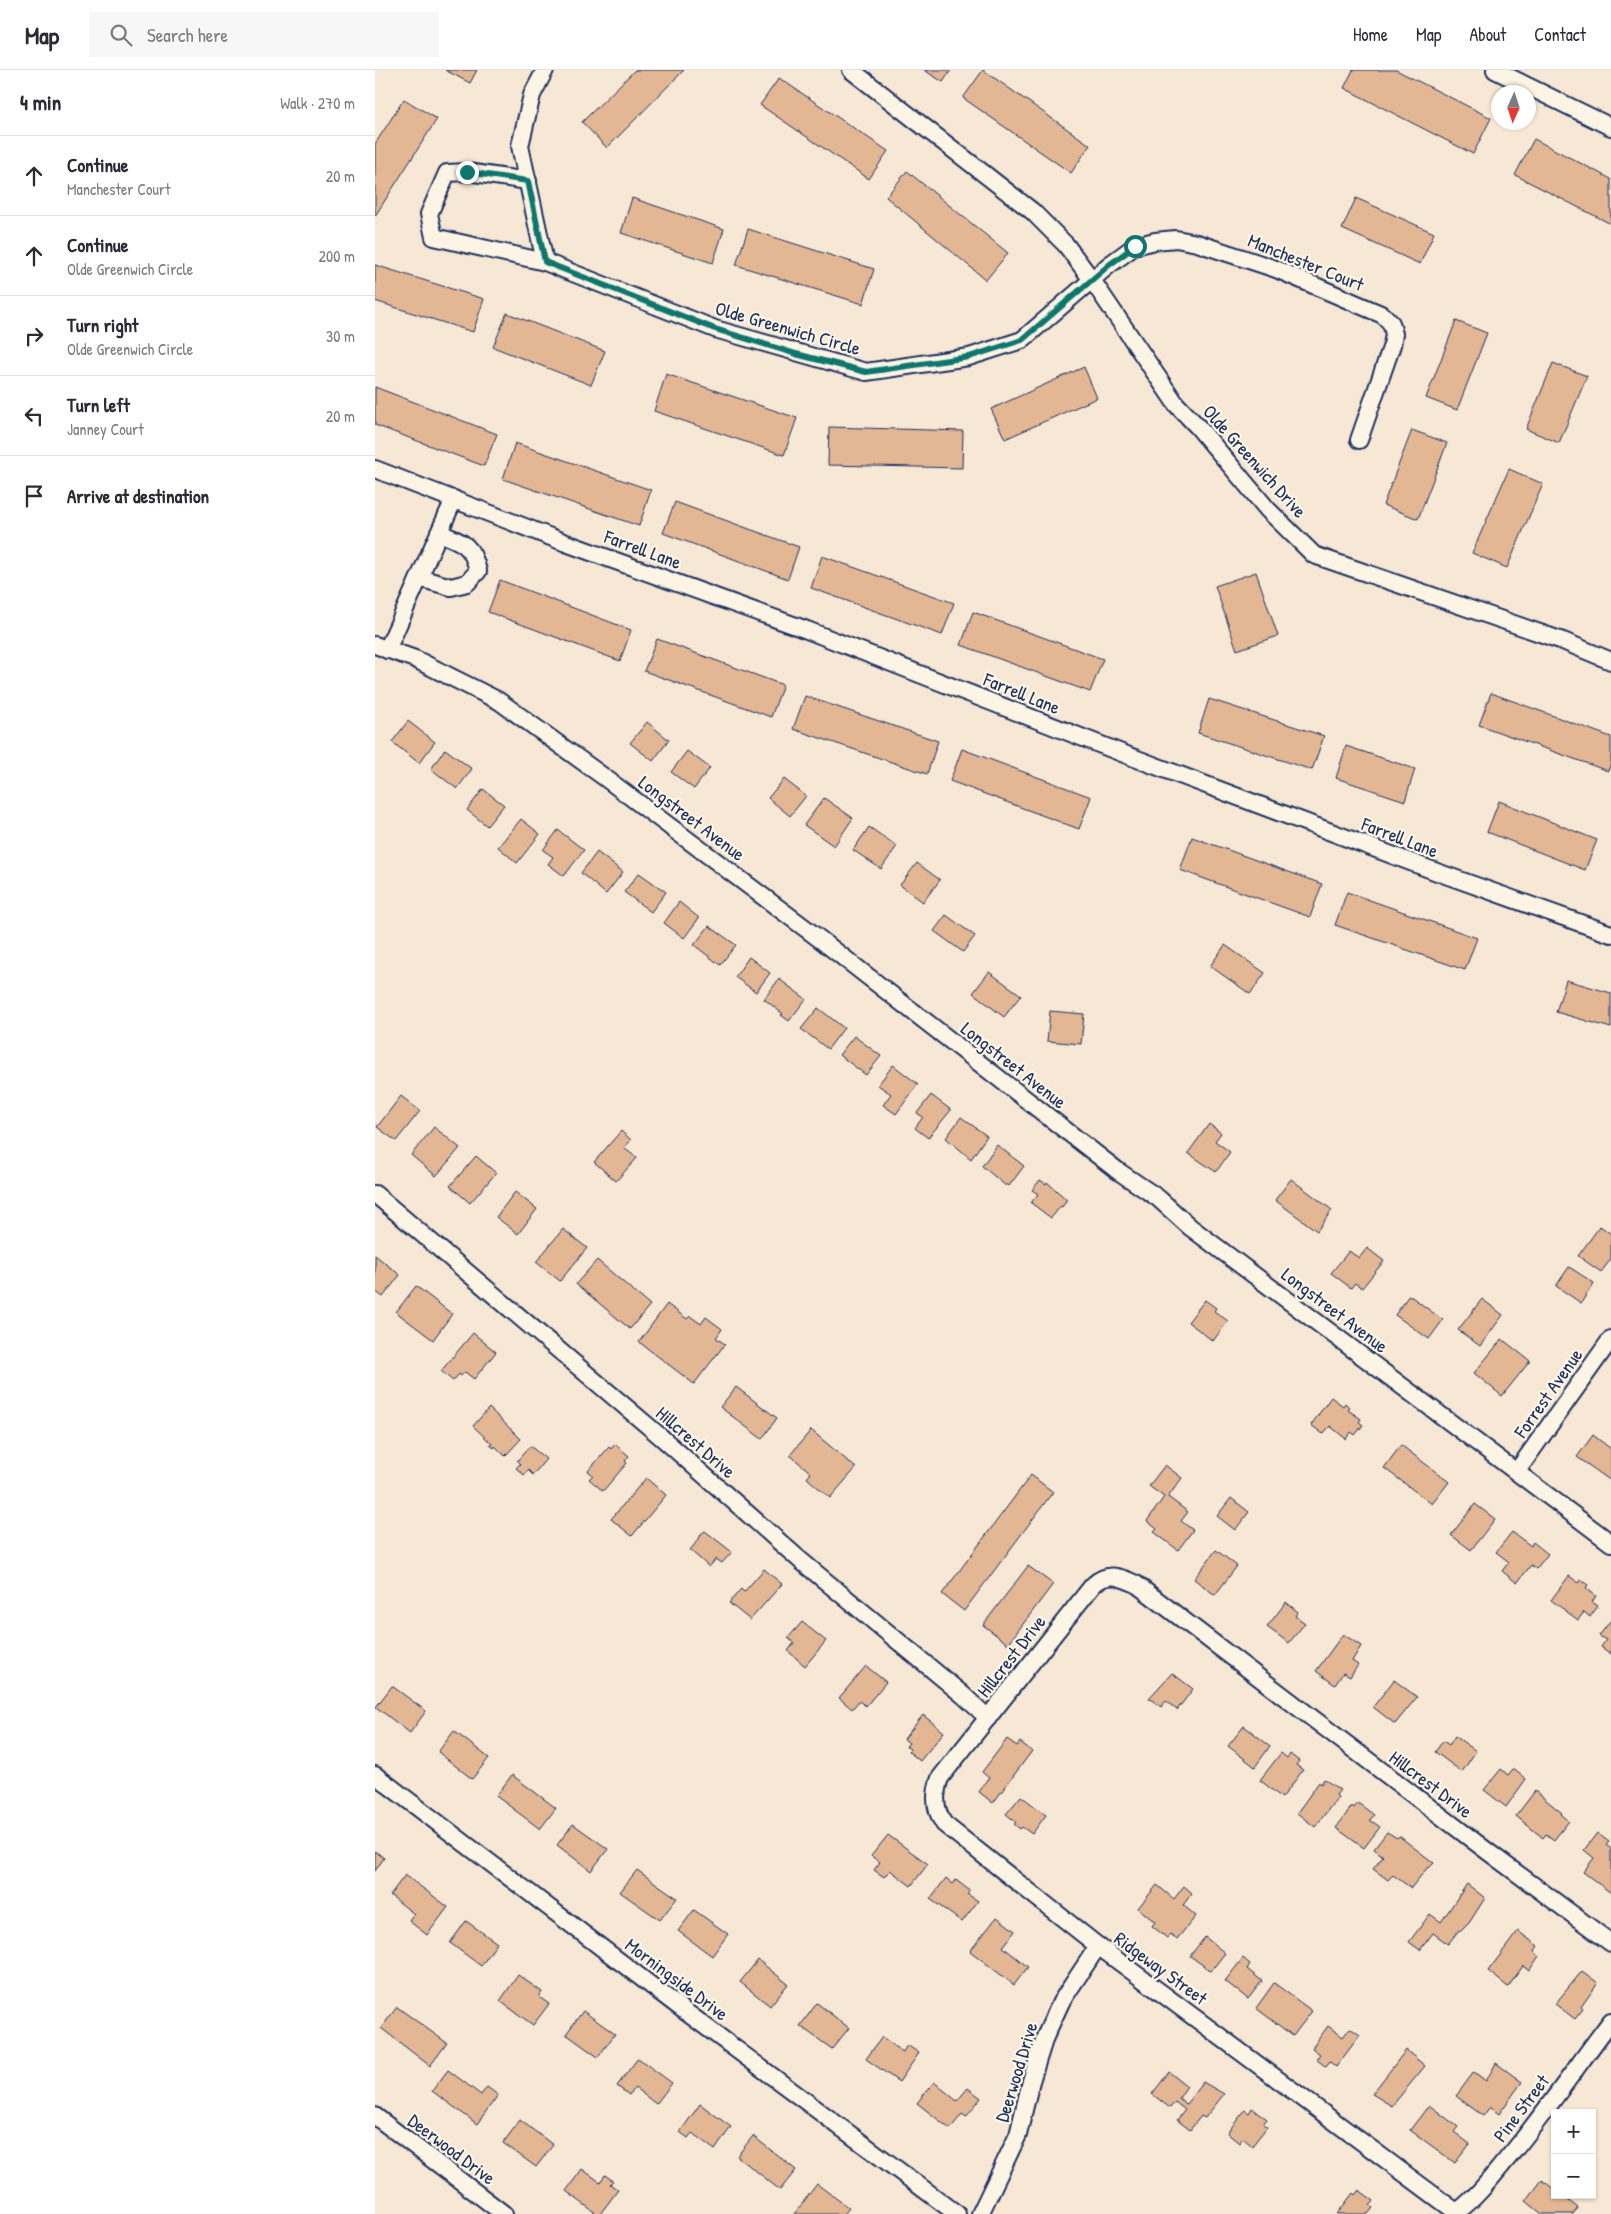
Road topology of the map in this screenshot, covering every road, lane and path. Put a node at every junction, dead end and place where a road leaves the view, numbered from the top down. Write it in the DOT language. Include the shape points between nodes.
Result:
graph roads {
  1 [pos="545,70"];
  2 [pos="851,70"];
  3 [pos="1495,70"];
  4 [pos="1611,127"];
  5 [pos="528,181"];
  6 [pos="545,262"];
  7 [pos="1092,280"];
  8 [pos="1359,440"];
  9 [pos="375,469"];
  10 [pos="453,499"];
  11 [pos="439,533"];
  12 [pos="419,578"];
  13 [pos="381,648"];
  14 [pos="1611,661"];
  15 [pos="1611,934"];
  16 [pos="375,1194"];
  17 [pos="1611,1339"];
  18 [pos="1517,1471"];
  19 [pos="1611,1543"];
  20 [pos="988,1718"];
  21 [pos="375,1774"];
  22 [pos="1611,1943"];
  23 [pos="1098,1946"];
  24 [pos="1611,2021"];
  25 [pos="375,2116"];
  26 [pos="1458,2213"];
  27 [pos="504,2214"];
  28 [pos="957,2214"];
  29 [pos="981,2214"];
  1 -- 5 [label="street" via="532,95 520,146"];
  2 -- 7 [label="street" via="1032,211 1066,245"];
  3 -- 4 [label="street"];
  5 -- 6 [label="street"];
  5 -- 6 [label="street, Olde Greenwich Circle" via="467,172 447,173 429,214 434,237"];
  6 -- 7 [label="street, Olde Greenwich Circle" via="715,329 866,372 969,357 1022,340"];
  7 -- 8 [label="street, Manchester Court" via="1135,246 1176,239 1197,242 1276,269 1383,315 1391,323 1392,345"];
  7 -- 14 [label="street, Olde Greenwich Drive" via="1176,404 1269,510 1314,555 1563,641"];
  9 -- 10 [label="street, Farrell Lane"];
  10 -- 11 [label="street"];
  10 -- 15 [label="street, Farrell Lane" via="807,630 1437,872"];
  11 -- 12 [label="street"];
  11 -- 12 [label="street" via="465,543 475,558 478,571 467,583 451,587"];
  12 -- 13 [label="street"];
  13 -- 18 [label="street, Longstreet Avenue" via="415,659 499,701 604,777 821,940 1118,1171 1158,1198 1190,1227"];
  16 -- 20 [label="street, Hillcrest Drive"];
  17 -- 18 [label="street, Forrest Avenue"];
  18 -- 19 [label="street, Longstreet Avenue"];
  20 -- 22 [label="street, Hillcrest Drive" via="1093,1584 1116,1575 1136,1584"];
  20 -- 23 [label="street, Ridgeway Street" via="940,1778 935,1791 940,1818 1000,1870"];
  21 -- 28 [label="street, Morningside Drive"];
  23 -- 26 [label="street, Ridgeway Street"];
  23 -- 29 [label="street, Deerwood Drive" via="1061,2002 1045,2037 1019,2134"];
  24 -- 26 [label="street, Pine Street" via="1537,2123 1481,2192"];
  25 -- 27 [label="street, Deerwood Drive"];
}
